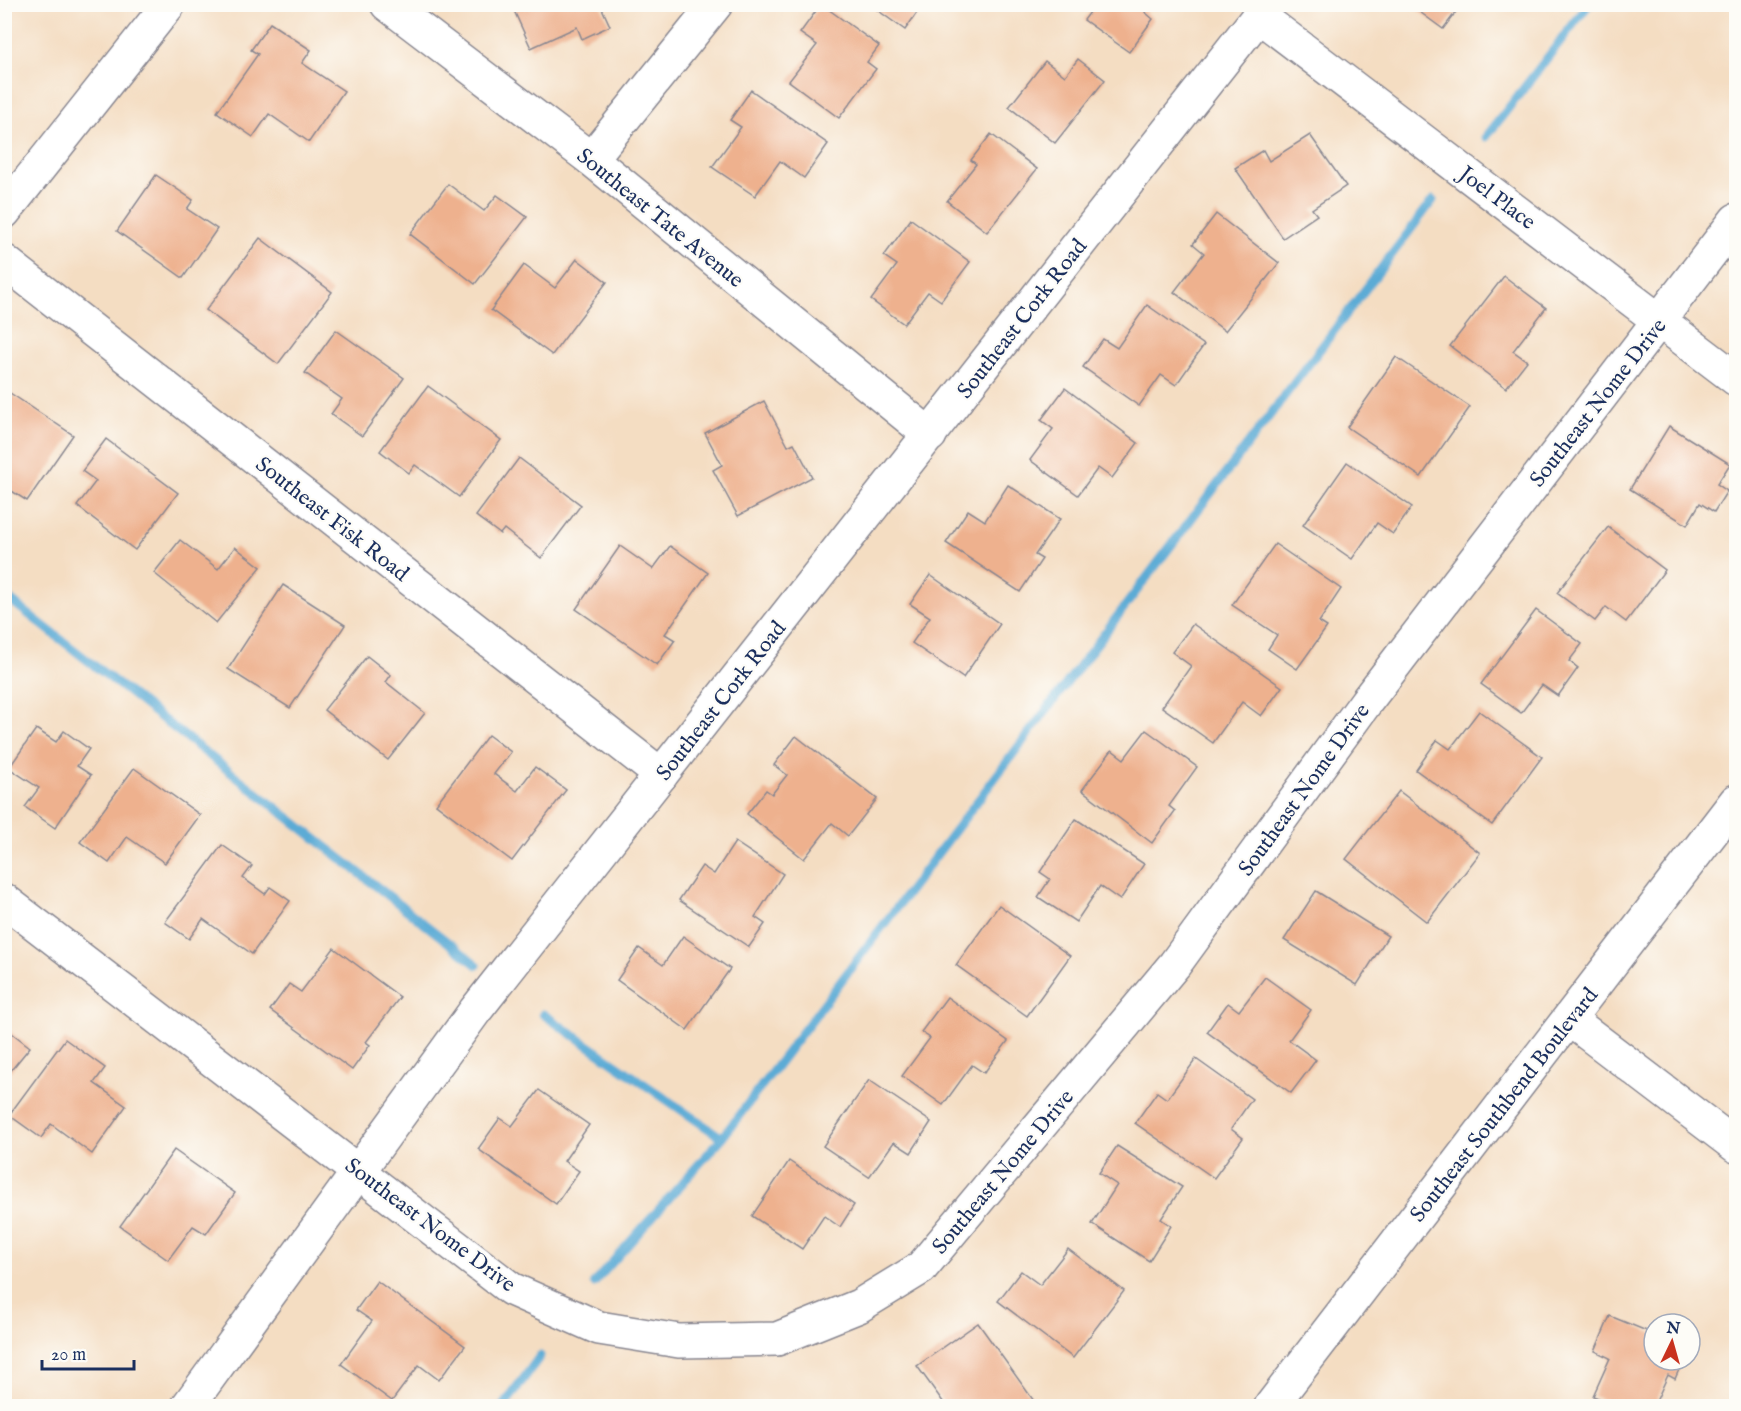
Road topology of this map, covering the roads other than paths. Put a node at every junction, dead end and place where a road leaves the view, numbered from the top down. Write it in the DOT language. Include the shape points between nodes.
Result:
graph roads {
  1 [pos="170,4"];
  2 [pos="387,4"];
  3 [pos="716,4"];
  4 [pos="1264,10"];
  5 [pos="591,159"];
  6 [pos="4,212"];
  7 [pos="1737,220"];
  8 [pos="4,261"];
  9 [pos="1660,319"];
  10 [pos="1737,379"];
  11 [pos="930,435"];
  12 [pos="661,774"];
  13 [pos="1737,801"];
  14 [pos="4,900"];
  15 [pos="1569,1019"];
  16 [pos="1737,1146"];
  17 [pos="359,1170"];
  18 [pos="188,1407"];
  19 [pos="1271,1407"];
  1 -- 6 [label="street"];
  2 -- 5 [label="street, Southeast Tate Avenue"];
  3 -- 5 [label="street"];
  4 -- 9 [label="street, Joel Place"];
  4 -- 11 [label="street, Southeast Cork Road"];
  5 -- 11 [label="street, Southeast Tate Avenue"];
  7 -- 9 [label="street, Southeast Nome Drive"];
  8 -- 12 [label="street, Southeast Fisk Road"];
  9 -- 10 [label="street, Joel Place"];
  9 -- 17 [label="street, Southeast Nome Drive" via="1366,702 1175,964 921,1268 859,1306 777,1339 679,1341 599,1328 511,1288"];
  11 -- 12 [label="street, Southeast Cork Road"];
  12 -- 17 [label="street, Southeast Cork Road" via="475,1011"];
  13 -- 15 [label="street, Southeast Southbend Boulevard"];
  14 -- 17 [label="street, Southeast Nome Drive"];
  15 -- 16 [label="street"];
  15 -- 19 [label="street, Southeast Southbend Boulevard"];
  17 -- 18 [label="street, Southeast Cork Road"];
}
